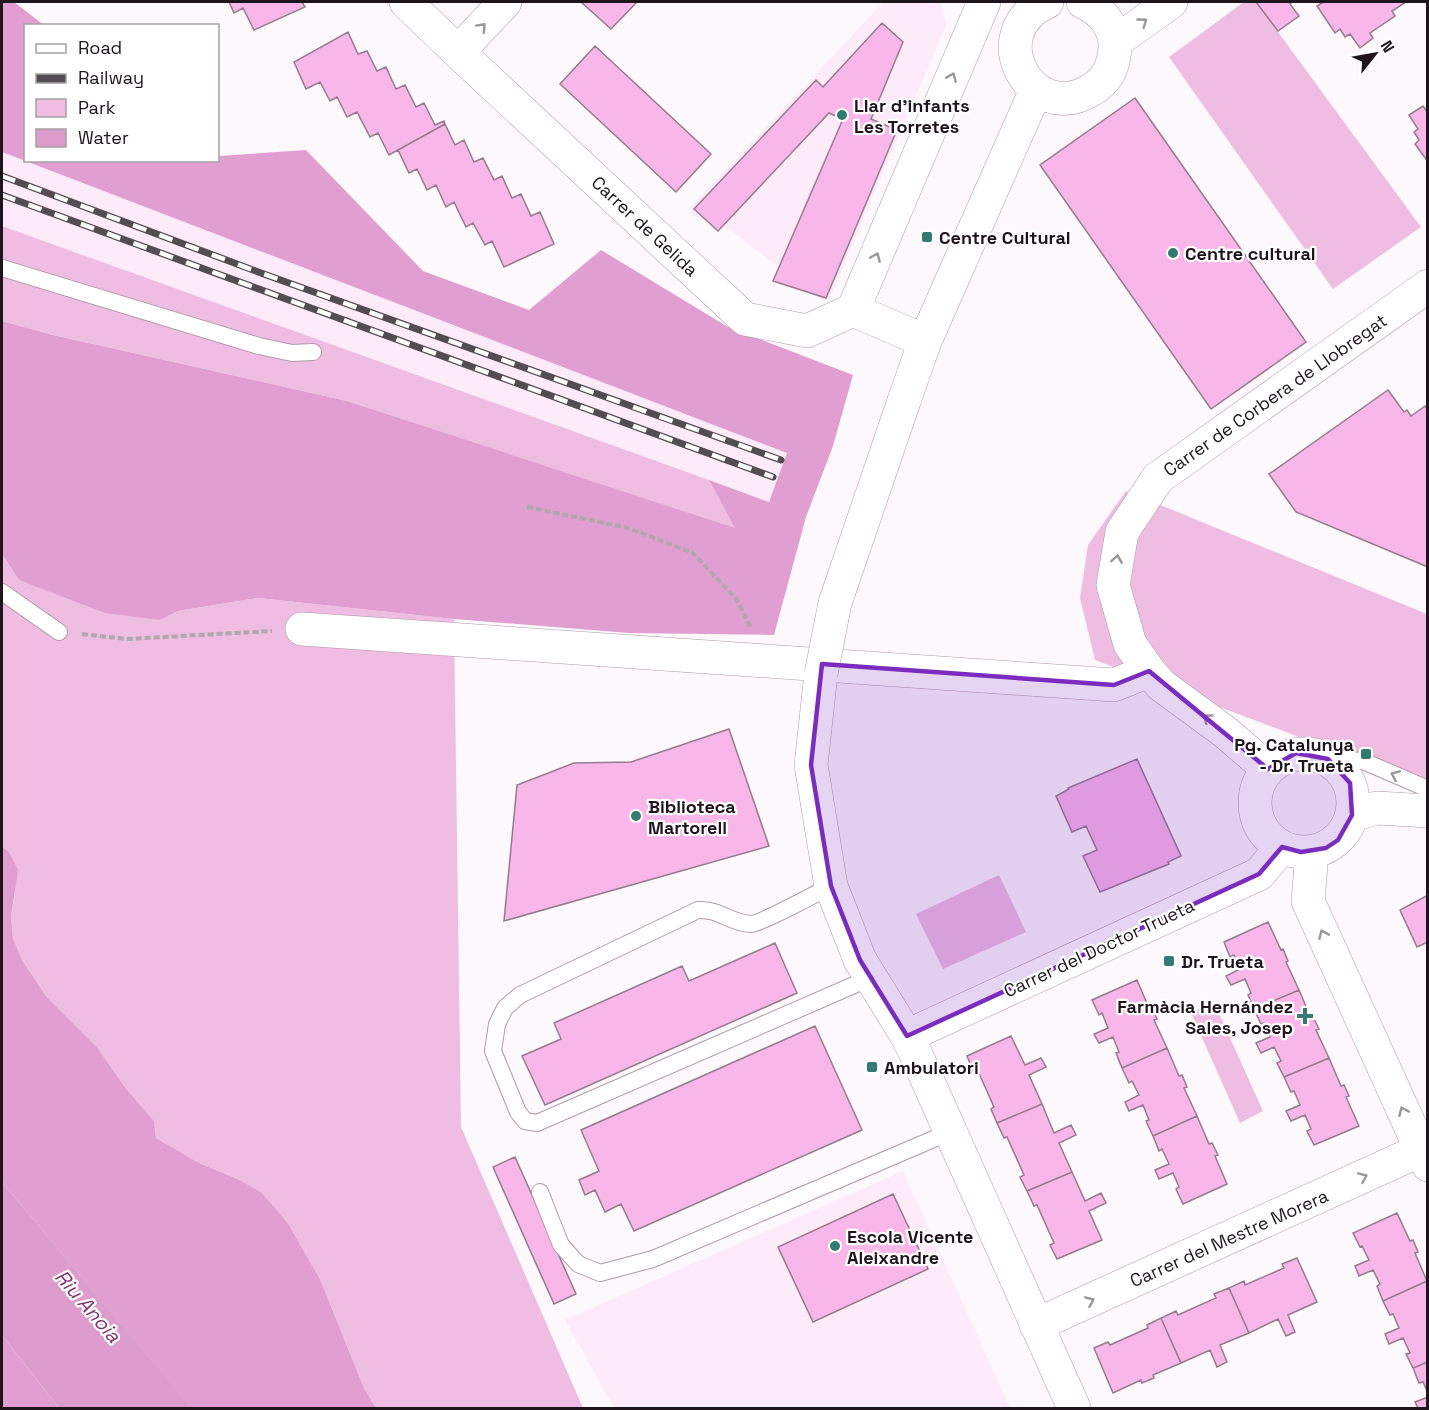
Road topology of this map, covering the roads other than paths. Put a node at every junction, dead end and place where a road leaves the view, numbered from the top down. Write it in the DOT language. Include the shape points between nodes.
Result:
graph roads {
  1 [pos="406,2"];
  2 [pos="505,2"];
  3 [pos="984,2"];
  4 [pos="1171,2"];
  5 [pos="1091,3"];
  6 [pos="1034,10"];
  7 [pos="1115,42"];
  8 [pos="458,52"];
  9 [pos="1036,90"];
  10 [pos="2,268"];
  11 [pos="1428,286"];
  12 [pos="853,310"];
  13 [pos="926,341"];
  14 [pos="313,352"];
  15 [pos="2,592"];
  16 [pos="303,629"];
  17 [pos="59,632"];
  18 [pos="1149,671"];
  19 [pos="1328,759"];
  20 [pos="1268,769"];
  21 [pos="1428,789"];
  22 [pos="1428,811"];
  23 [pos="1352,815"];
  24 [pos="1297,849"];
  25 [pos="831,886"];
  26 [pos="870,978"];
  27 [pos="907,1036"];
  28 [pos="950,1132"];
  29 [pos="1424,1158"];
  30 [pos="540,1192"];
  31 [pos="1036,1325"];
  32 [pos="1074,1408"];
  1 -- 8 [label="street, Carrer de Gelida"];
  8 -- 2 [label="street, one-way"];
  3 -- 6 [label="street"];
  12 -- 3 [label="street, one-way"];
  7 -- 4 [label="street, one-way"];
  5 -- 7 [label="street" via="1111,28"];
  6 -- 9 [label="street" via="1014,46 1024,78"];
  7 -- 9 [label="street" via="1109,74 1098,87 1068,98 1051,97"];
  8 -- 12 [label="street, Carrer de Gelida" via="746,319 807,331"];
  9 -- 13 [label="street"];
  10 -- 14 [label="lane" via="259,346 292,353"];
  18 -- 11 [label="street, Carrer de Corbera de Llobregat, one-way" via="1130,644 1113,585 1122,532 1158,478"];
  12 -- 13 [label="street"];
  13 -- 25 [label="street, bridge" via="835,603 820,674 811,765"];
  15 -- 17 [label="lane"];
  16 -- 18 [label="street" via="1114,684"];
  20 -- 18 [label="street, Carrer de Corbera de Llobregat, one-way" via="1161,685"];
  19 -- 20 [label="street" via="1313,753 1296,753"];
  21 -- 19 [label="lane, one-way" via="1363,761"];
  19 -- 23 [label="street" via="1350,783"];
  20 -- 24 [label="street" via="1255,796 1260,825 1269,838"];
  22 -- 23 [label="street" via="1377,808"];
  23 -- 24 [label="street" via="1338,840 1326,848"];
  24 -- 27 [label="street, Carrer del Doctor Trueta" via="1259,874"];
  29 -- 24 [label="street, one-way" via="1308,901"];
  25 -- 26 [label="street"];
  25 -- 26 [label="lane" via="754,924 731,920 711,909 698,910 520,995 505,1008 497,1023 493,1051 518,1112 525,1121 537,1124"];
  26 -- 27 [label="street"];
  27 -- 28 [label="street"];
  28 -- 30 [label="lane" via="653,1259 600,1274 578,1264 561,1245"];
  28 -- 31 [label="street"];
  31 -- 29 [label="street, Carrer del Mestre Morera, one-way"];
  31 -- 32 [label="street"];
}
